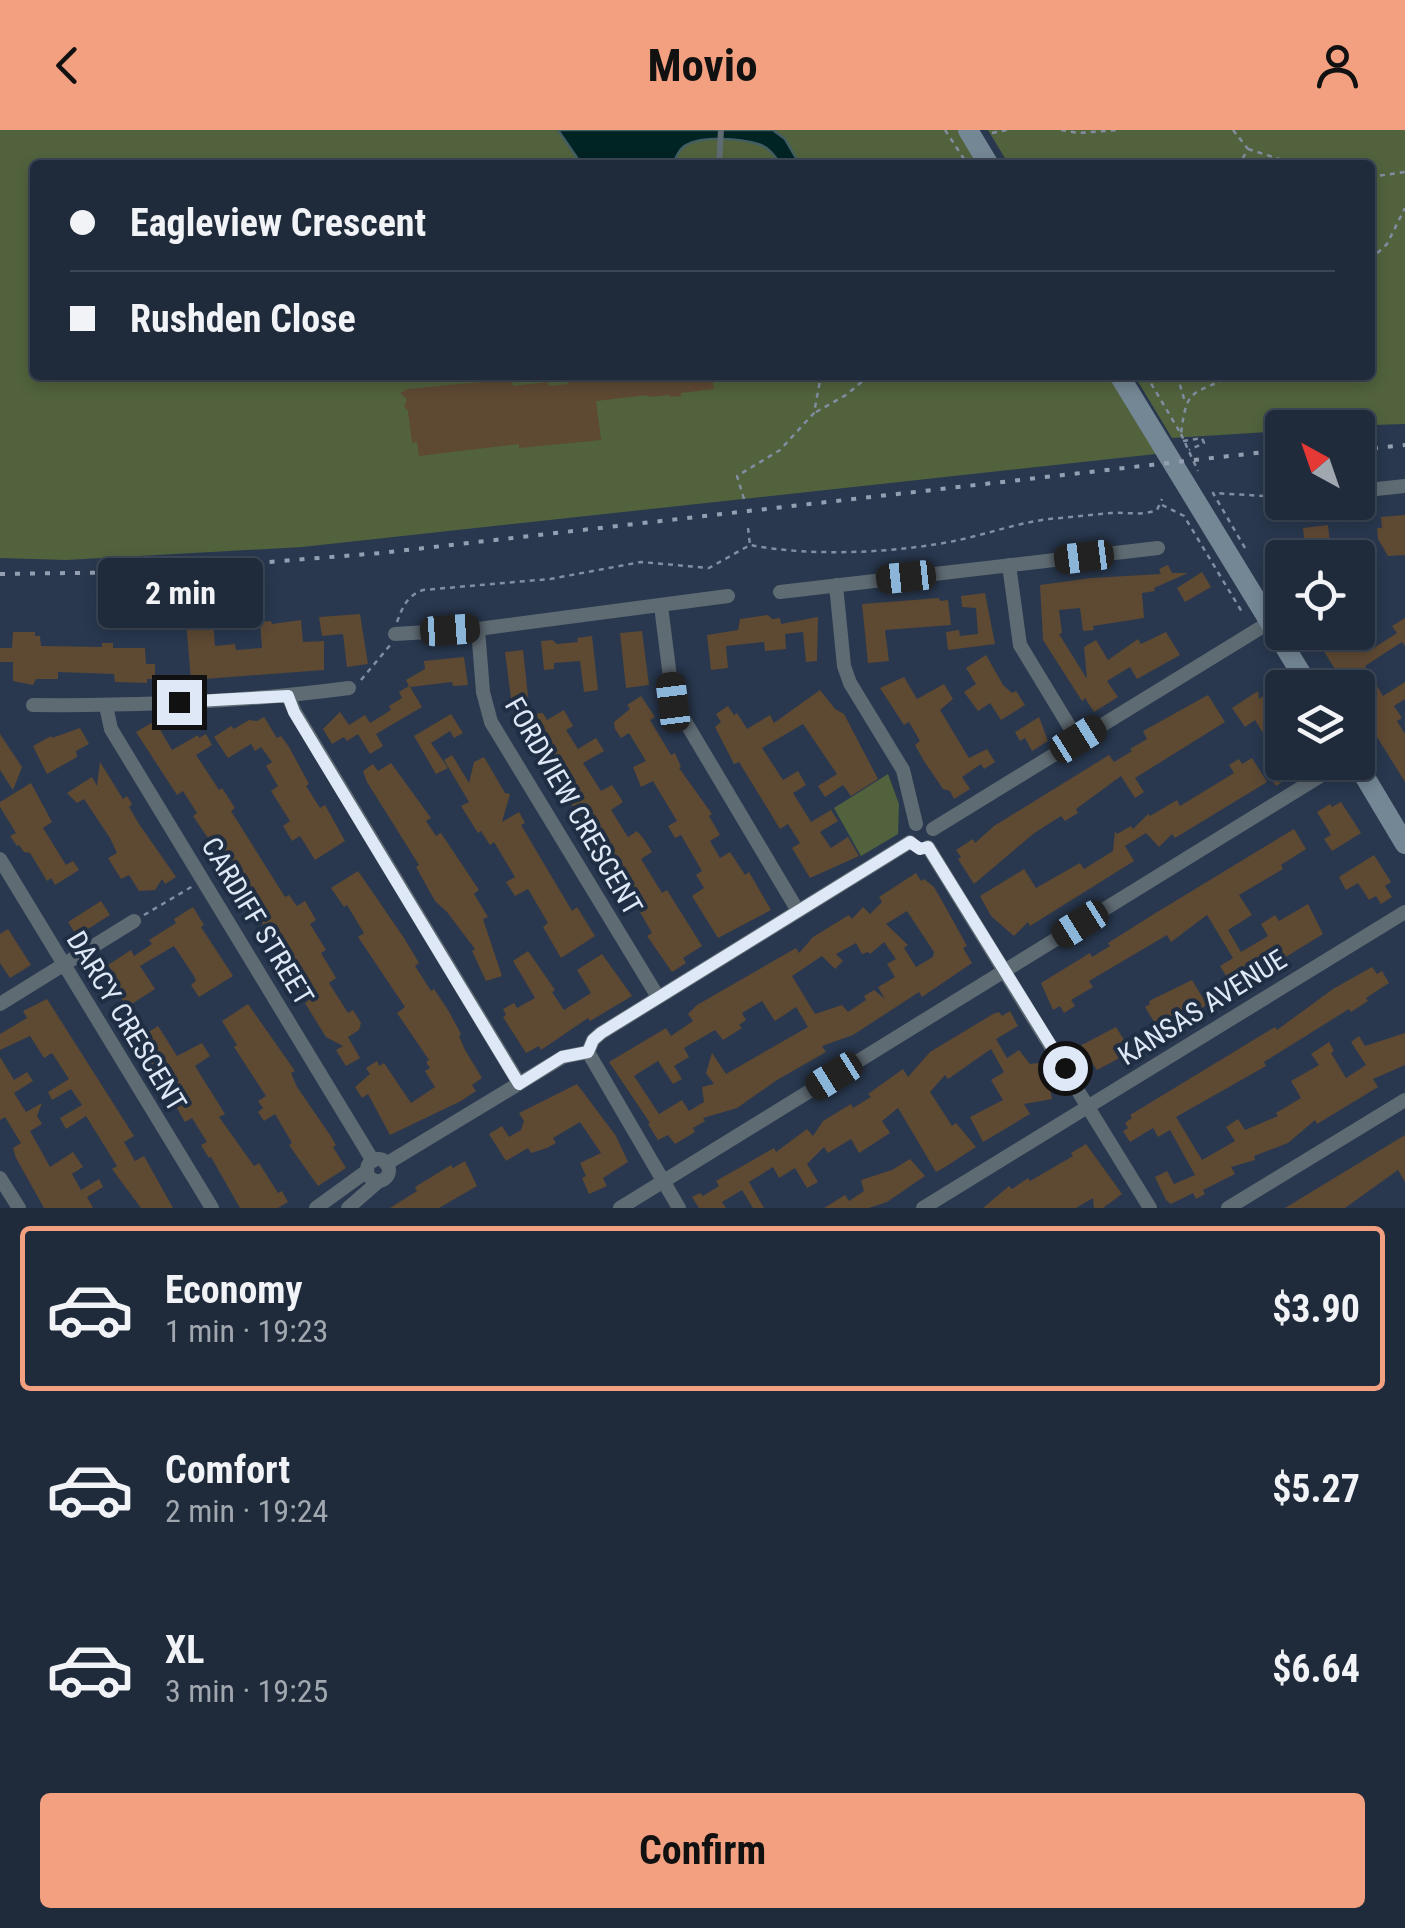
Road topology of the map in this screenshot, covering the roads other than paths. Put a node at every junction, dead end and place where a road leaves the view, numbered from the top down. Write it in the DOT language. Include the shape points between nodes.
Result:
graph roads {
  1 [pos="721,130"];
  2 [pos="968,130"];
  3 [pos="720,160"];
  4 [pos="987,160"];
  5 [pos="1122,380"];
  6 [pos="1405,486"];
  7 [pos="1375,489"];
  8 [pos="1158,548"];
  9 [pos="1009,565"];
  10 [pos="836,585"];
  11 [pos="780,592"];
  12 [pos="728,596"];
  13 [pos="661,606"];
  14 [pos="1265,614"];
  15 [pos="1265,625"];
  16 [pos="478,629"];
  17 [pos="395,634"];
  18 [pos="349,688"];
  19 [pos="288,696"];
  20 [pos="34,705"];
  21 [pos="106,706"];
  22 [pos="1078,739"];
  23 [pos="1314,780"];
  24 [pos="1367,780"];
  25 [pos="916,824"];
  26 [pos="933,829"];
  27 [pos="910,842"];
  28 [pos="1405,844"];
  29 [pos="928,847"];
  30 [pos="0,859"];
  31 [pos="798,911"];
  32 [pos="1405,912"];
  33 [pos="134,921"];
  34 [pos="64,964"];
  35 [pos="1005,970"];
  36 [pos="658,998"];
  37 [pos="0,1004"];
  38 [pos="588,1053"];
  39 [pos="519,1084"];
  40 [pos="1405,1100"];
  41 [pos="1088,1106"];
  42 [pos="376,1169"];
  43 [pos="0,1178"];
  44 [pos="663,1182"];
  45 [pos="18,1208"];
  46 [pos="212,1208"];
  47 [pos="316,1208"];
  48 [pos="348,1208"];
  49 [pos="620,1208"];
  50 [pos="678,1208"];
  51 [pos="923,1208"];
  52 [pos="1150,1208"];
  53 [pos="1228,1208"];
  1 -- 3 [label="lane"];
  2 -- 4 [label="main road"];
  5 -- 14 [label="main road"];
  6 -- 7 [label="street"];
  8 -- 9 [label="street"];
  9 -- 10 [label="street"];
  9 -- 22 [label="street" via="1020,645"];
  10 -- 11 [label="street"];
  10 -- 25 [label="street" via="844,666 903,770"];
  12 -- 13 [label="street"];
  13 -- 16 [label="street"];
  13 -- 31 [label="street" via="673,702"];
  15 -- 22 [label="street"];
  16 -- 17 [label="street"];
  16 -- 36 [label="street, FORDVIEW CRESCENT" via="491,722"];
  18 -- 19 [label="street"];
  19 -- 21 [label="street"];
  19 -- 39 [label="street"];
  20 -- 21 [label="street"];
  21 -- 42 [label="street, CARDIFF STREET" via="111,728"];
  22 -- 26 [label="street"];
  23 -- 35 [label="street"];
  24 -- 28 [label="main road"];
  25 -- 26 [label="street"];
  25 -- 27 [label="street"];
  26 -- 29 [label="street"];
  27 -- 29 [label="street"];
  27 -- 31 [label="street"];
  29 -- 35 [label="street"];
  30 -- 34 [label="street, DARCY CRESCENT"];
  31 -- 36 [label="street"];
  32 -- 41 [label="street, KANSAS AVENUE"];
  33 -- 34 [label="street"];
  34 -- 37 [label="street"];
  34 -- 46 [label="street, DARCY CRESCENT"];
  35 -- 41 [label="street"];
  35 -- 44 [label="street"];
  36 -- 38 [label="street" via="601,1033"];
  38 -- 39 [label="street" via="562,1057"];
  38 -- 44 [label="street"];
  39 -- 42 [label="street"];
  40 -- 53 [label="street"];
  41 -- 51 [label="street, KANSAS AVENUE"];
  41 -- 52 [label="street"];
  42 -- 47 [label="street"];
  42 -- 48 [label="street"];
  43 -- 45 [label="street"];
  44 -- 49 [label="street"];
  44 -- 50 [label="street"];
}
